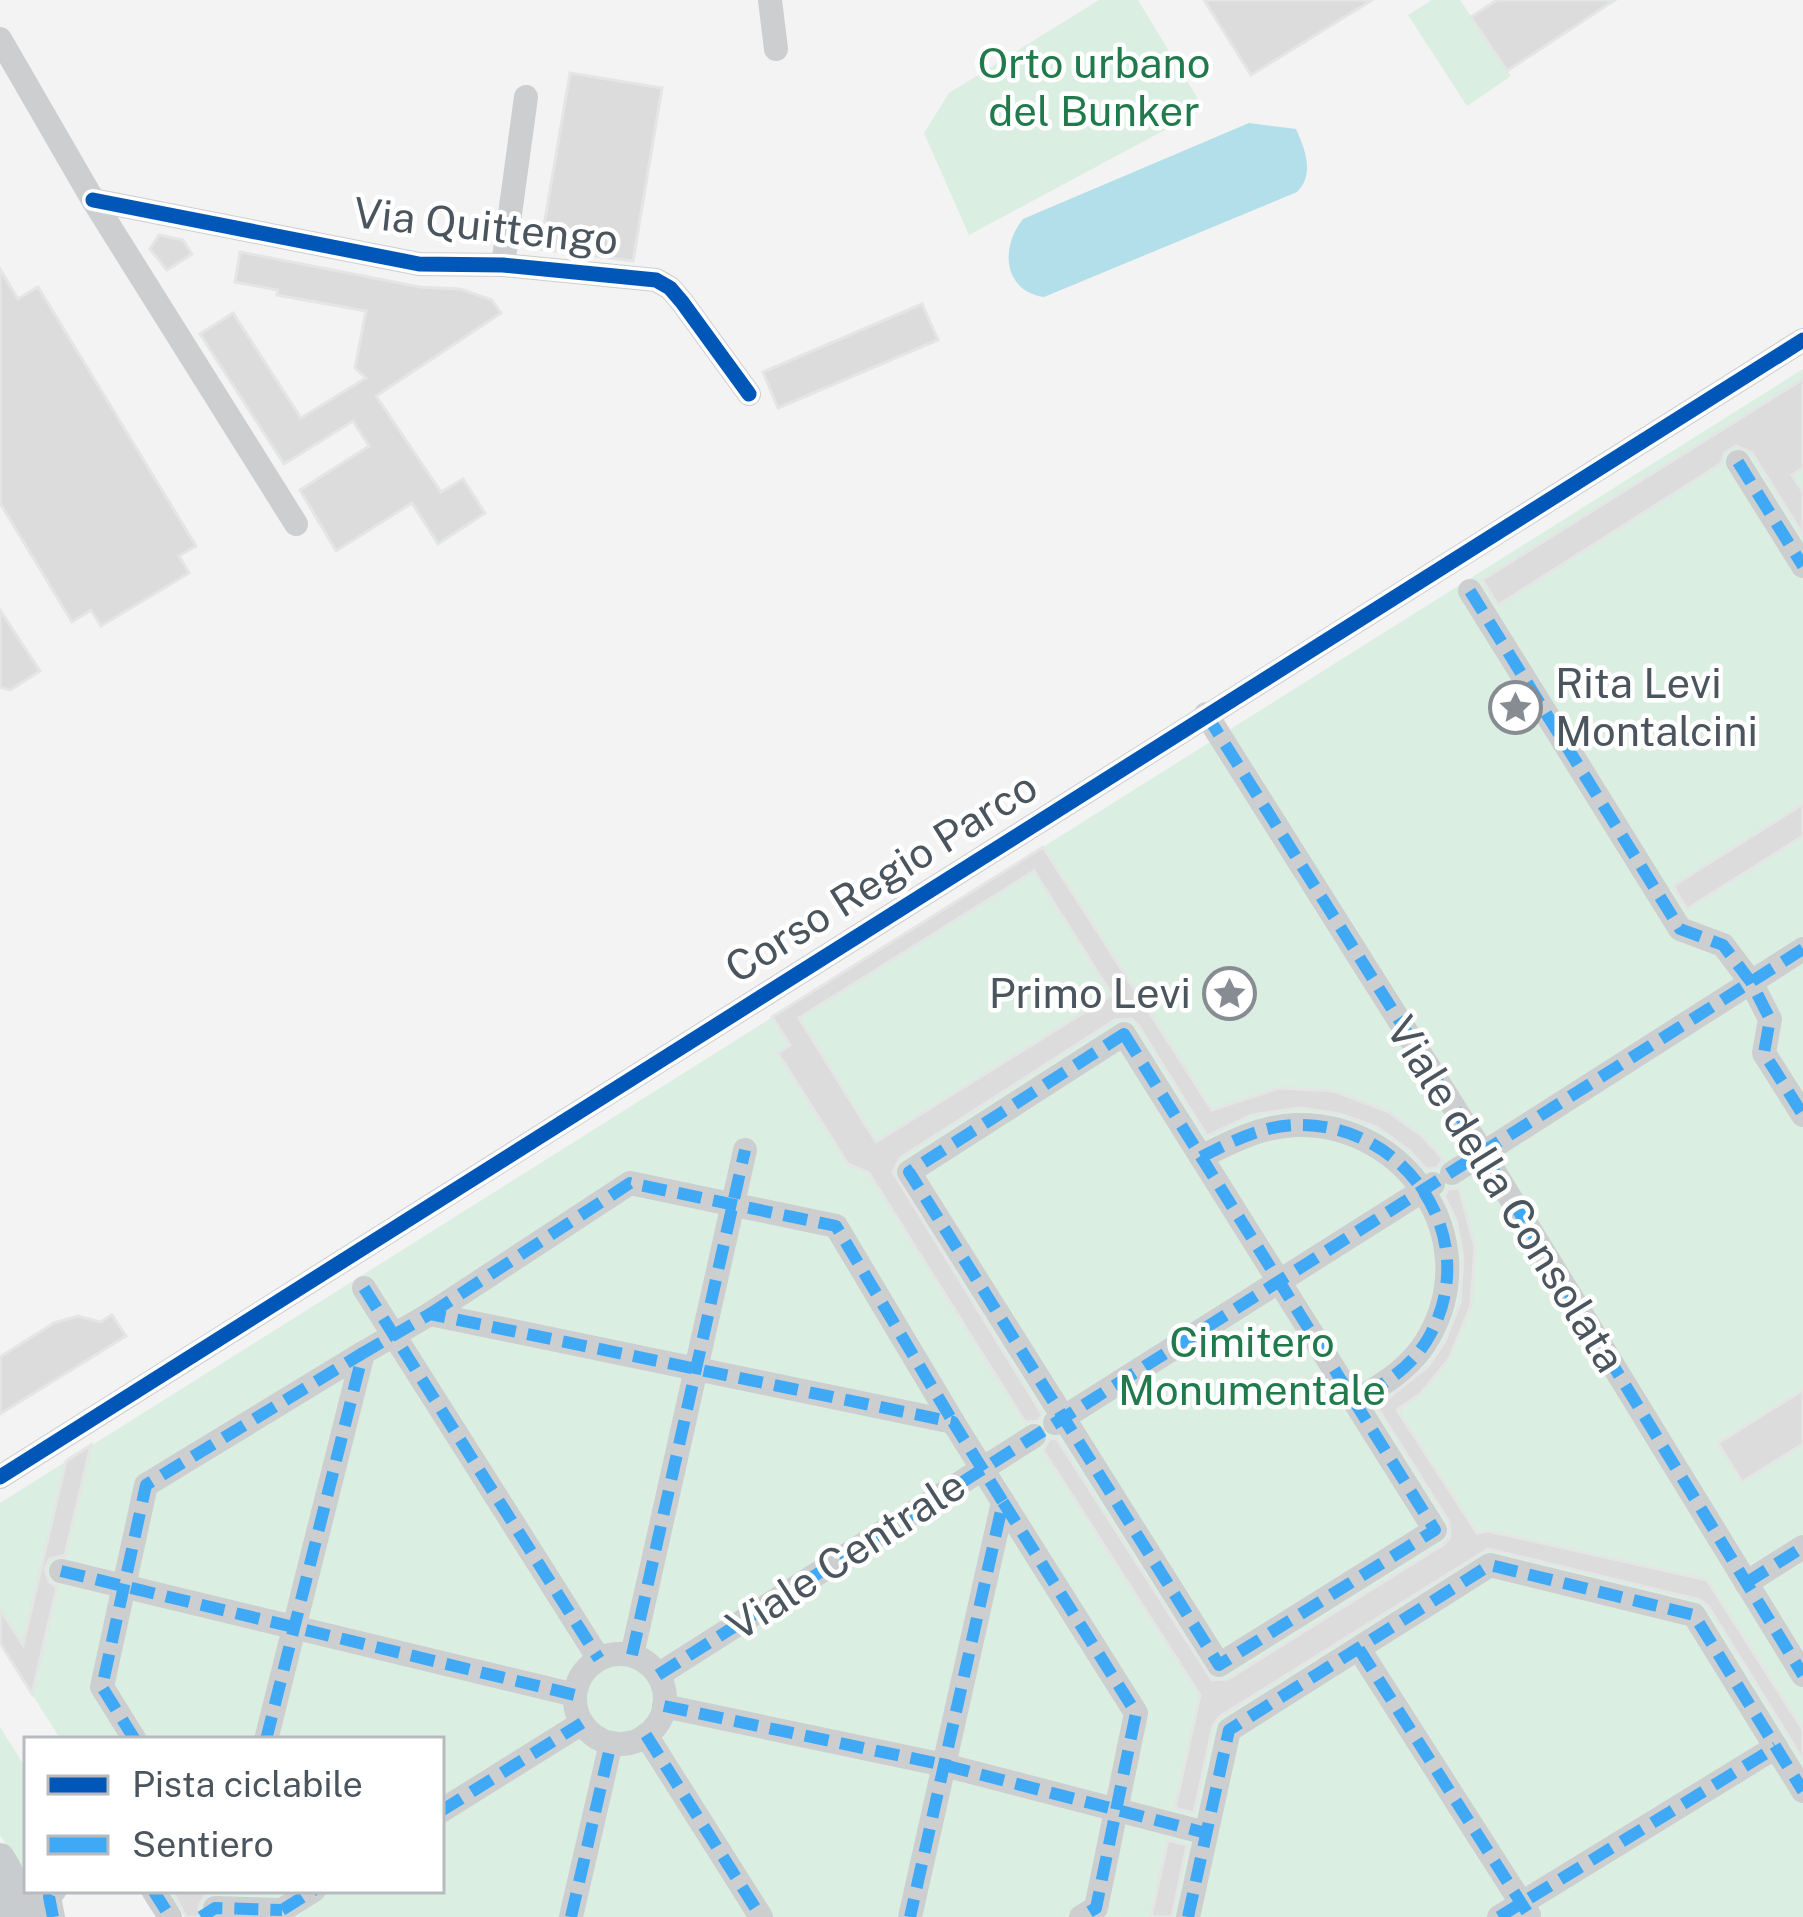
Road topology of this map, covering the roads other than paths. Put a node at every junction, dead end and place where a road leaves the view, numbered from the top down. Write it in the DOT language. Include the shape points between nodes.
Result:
graph roads {
  1 [pos="770,0"];
  2 [pos="0,39"];
  3 [pos="776,49"];
  4 [pos="526,97"];
  5 [pos="93,200"];
  6 [pos="503,265"];
  7 [pos="1803,340"];
  8 [pos="749,394"];
  9 [pos="1738,462"];
  10 [pos="296,524"];
  11 [pos="1803,566"];
  12 [pos="1470,591"];
  13 [pos="1206,714"];
  14 [pos="1803,949"];
  15 [pos="1751,982"];
  16 [pos="1803,1115"];
  17 [pos="745,1150"];
  18 [pos="1484,1155"];
  19 [pos="1201,1157"];
  20 [pos="1437,1182"];
  21 [pos="733,1204"];
  22 [pos="1282,1281"];
  23 [pos="364,1288"];
  24 [pos="430,1314"];
  25 [pos="394,1335"];
  26 [pos="363,1353"];
  27 [pos="695,1371"];
  28 [pos="1355,1401"];
  29 [pos="953,1422"];
  30 [pos="1051,1426"];
  31 [pos="982,1467"];
  32 [pos="0,1477"];
  33 [pos="1003,1502"];
  34 [pos="1803,1547"];
  35 [pos="61,1571"];
  36 [pos="1746,1583"];
  37 [pos="124,1586"];
  38 [pos="294,1627"];
  39 [pos="1359,1649"];
  40 [pos="632,1655"];
  41 [pos="598,1659"];
  42 [pos="658,1675"];
  43 [pos="1803,1675"];
  44 [pos="575,1695"];
  45 [pos="664,1706"];
  46 [pos="582,1723"];
  47 [pos="646,1735"];
  48 [pos="134,1737"];
  49 [pos="267,1737"];
  50 [pos="611,1743"];
  51 [pos="1776,1748"];
  52 [pos="944,1765"];
  53 [pos="1803,1791"];
  54 [pos="1115,1807"];
  55 [pos="444,1809"];
  56 [pos="1206,1833"];
  57 [pos="0,1858"];
  58 [pos="0,1900"];
  59 [pos="283,1907"];
  60 [pos="212,1910"];
  61 [pos="1526,1910"];
  62 [pos="10,1917"];
  63 [pos="34,1917"];
  64 [pos="571,1917"];
  65 [pos="760,1917"];
  66 [pos="910,1917"];
  67 [pos="1082,1917"];
  68 [pos="1188,1917"];
  69 [pos="1498,1917"];
  1 -- 3 [label="street"];
  2 -- 5 [label="street"];
  4 -- 6 [label="street"];
  5 -- 6 [label="street, Via Quittengo" via="418,264"];
  5 -- 10 [label="street"];
  6 -- 8 [label="street, Via Quittengo" via="656,280 682,302"];
  7 -- 13 [label="street, Corso Regio Parco"];
  9 -- 11 [label="street"];
  12 -- 15 [label="street" via="1680,929 1723,945"];
  13 -- 18 [label="street, Viale della Consolata"];
  13 -- 32 [label="street, Corso Regio Parco"];
  14 -- 15 [label="street, Viale Centrale"];
  15 -- 16 [label="street" via="1770,1019 1764,1053"];
  15 -- 18 [label="street, Viale Centrale"];
  17 -- 21 [label="street"];
  18 -- 20 [label="street, Viale Centrale"];
  18 -- 36 [label="street, Viale della Consolata"];
  19 -- 20 [label="street" via="1249,1134 1293,1124 1332,1127"];
  19 -- 22 [label="street"];
  19 -- 30 [label="street" via="1124,1034 909,1172"];
  20 -- 22 [label="street, Viale Centrale"];
  20 -- 28 [label="street" via="1446,1257 1430,1335 1401,1373"];
  21 -- 24 [label="street" via="630,1183"];
  21 -- 27 [label="street"];
  21 -- 29 [label="street" via="836,1226"];
  22 -- 28 [label="street"];
  22 -- 30 [label="street, Viale Centrale"];
  23 -- 25 [label="street"];
  24 -- 25 [label="street"];
  24 -- 27 [label="street"];
  25 -- 26 [label="street"];
  25 -- 41 [label="street"];
  26 -- 37 [label="street" via="146,1485"];
  26 -- 38 [label="street"];
  27 -- 29 [label="street"];
  27 -- 40 [label="street"];
  28 -- 30 [label="street" via="1435,1530 1219,1666"];
  29 -- 31 [label="street"];
  30 -- 31 [label="street, Viale Centrale"];
  31 -- 33 [label="street"];
  31 -- 42 [label="street, Viale Centrale"];
  33 -- 52 [label="street"];
  33 -- 54 [label="street" via="1136,1713"];
  34 -- 36 [label="street"];
  35 -- 37 [label="street"];
  36 -- 43 [label="street, Viale della Consolata"];
  37 -- 38 [label="street"];
  37 -- 48 [label="street" via="102,1687"];
  38 -- 44 [label="street"];
  38 -- 49 [label="street"];
  39 -- 51 [label="street" via="1490,1565 1694,1615"];
  39 -- 56 [label="street" via="1228,1730"];
  39 -- 61 [label="street"];
  40 -- 41 [label="street"];
  40 -- 42 [label="street"];
  41 -- 44 [label="street"];
  42 -- 45 [label="street"];
  44 -- 46 [label="street"];
  45 -- 47 [label="street"];
  45 -- 52 [label="street"];
  46 -- 50 [label="street"];
  46 -- 55 [label="street"];
  47 -- 50 [label="street"];
  47 -- 65 [label="street"];
  50 -- 64 [label="street"];
  51 -- 53 [label="street"];
  51 -- 61 [label="street"];
  52 -- 54 [label="street"];
  52 -- 66 [label="street"];
  54 -- 56 [label="street"];
  54 -- 67 [label="street" via="1096,1908"];
  56 -- 68 [label="street"];
  57 -- 63 [label="main road"];
  58 -- 62 [label="main road"];
  59 -- 60 [label="street"];
  61 -- 69 [label="street"];
}
